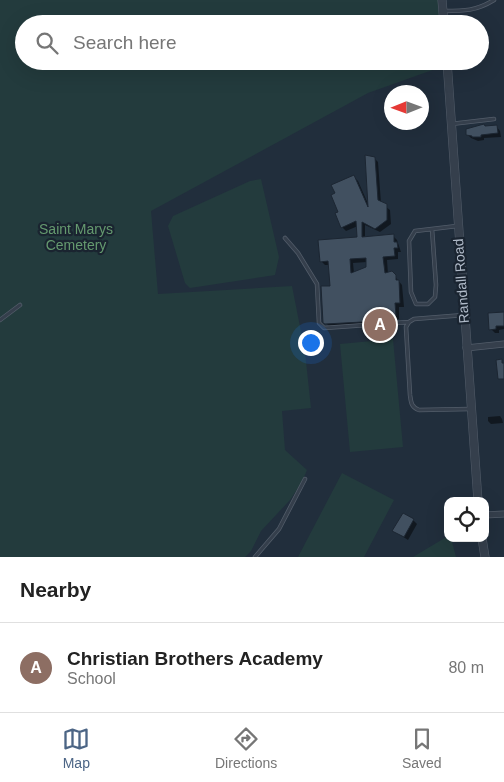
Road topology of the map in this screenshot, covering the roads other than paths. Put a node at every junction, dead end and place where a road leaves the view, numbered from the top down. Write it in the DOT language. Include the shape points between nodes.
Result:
graph roads {
  1 [pos="442,0"];
  2 [pos="494,0"];
  3 [pos="443,11"];
  4 [pos="443,15"];
  5 [pos="447,70"];
  6 [pos="494,119"];
  7 [pos="450,124"];
  8 [pos="457,226"];
  9 [pos="432,229"];
  10 [pos="285,238"];
  11 [pos="20,305"];
  12 [pos="464,315"];
  13 [pos="0,320"];
  14 [pos="409,322"];
  15 [pos="504,344"];
  16 [pos="466,348"];
  17 [pos="470,409"];
  18 [pos="305,480"];
  19 [pos="478,497"];
  20 [pos="504,514"];
  21 [pos="489,515"];
  22 [pos="483,542"];
  23 [pos="255,557"];
  24 [pos="485,557"];
  1 -- 3 [label="street"];
  2 -- 3 [label="lane" via="468,11"];
  3 -- 4 [label="street"];
  5 -- 7 [label="street, Randall Road"];
  6 -- 7 [label="lane"];
  7 -- 8 [label="street, Randall Road"];
  8 -- 9 [label="lane"];
  8 -- 12 [label="street, Randall Road"];
  9 -- 9 [label="lane" via="415,232 409,241 411,292 416,304 428,304 435,297"];
  10 -- 14 [label="lane" via="317,284 319,323 324,328"];
  11 -- 13 [label="lane"];
  12 -- 14 [label="lane"];
  12 -- 16 [label="street, Randall Road"];
  14 -- 17 [label="lane" via="406,328 411,403 419,410"];
  15 -- 16 [label="street"];
  16 -- 17 [label="street, Randall Road"];
  17 -- 19 [label="street, Randall Road"];
  18 -- 23 [label="lane" via="279,529"];
  20 -- 21 [label="street"];
  22 -- 24 [label="street"];
}
